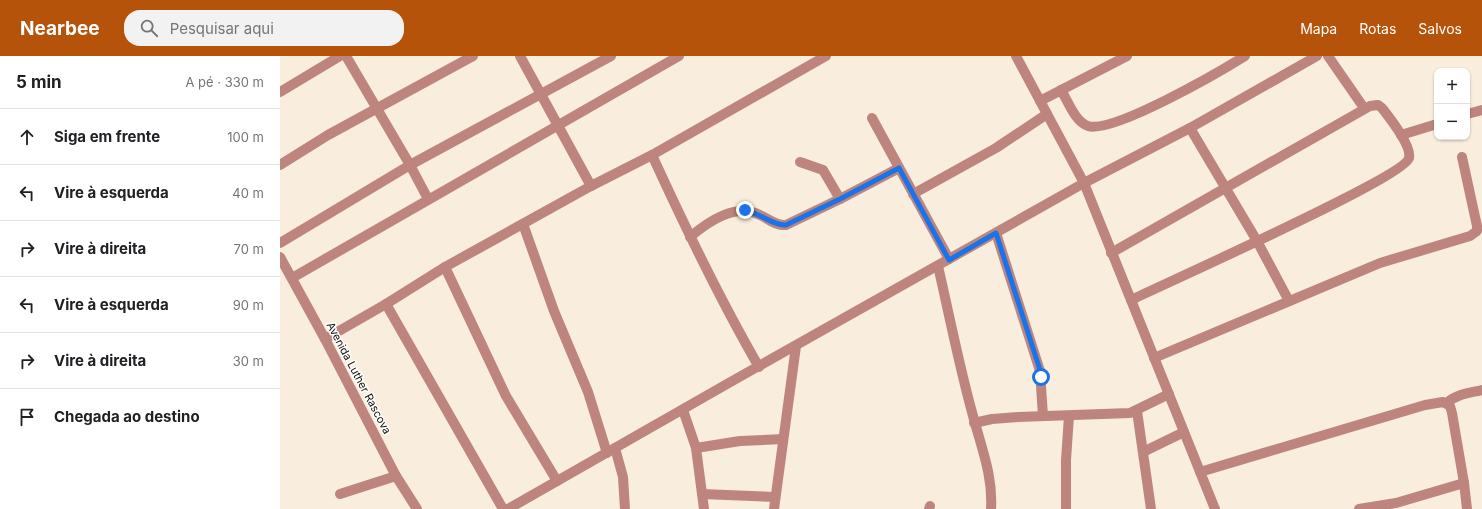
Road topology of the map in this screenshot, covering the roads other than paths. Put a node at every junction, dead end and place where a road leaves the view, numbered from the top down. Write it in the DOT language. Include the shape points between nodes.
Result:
graph roads {
  1 [pos="340,56"];
  2 [pos="346,56"];
  3 [pos="473,56"];
  4 [pos="520,56"];
  5 [pos="611,56"];
  6 [pos="826,56"];
  7 [pos="1016,56"];
  8 [pos="1127,56"];
  9 [pos="1245,56"];
  10 [pos="1318,56"];
  11 [pos="1328,56"];
  12 [pos="674,57"];
  13 [pos="1061,90"];
  14 [pos="280,92"];
  15 [pos="541,93"];
  16 [pos="1040,101"];
  17 [pos="1364,108"];
  18 [pos="377,110"];
  19 [pos="1482,110"];
  20 [pos="1470,113"];
  21 [pos="1047,114"];
  22 [pos="872,118"];
  23 [pos="1434,125"];
  24 [pos="558,126"];
  25 [pos="1190,128"];
  26 [pos="1401,135"];
  27 [pos="652,155"];
  28 [pos="1462,157"];
  29 [pos="800,162"];
  30 [pos="280,165"];
  31 [pos="410,165"];
  32 [pos="899,168"];
  33 [pos="1084,183"];
  34 [pos="591,186"];
  35 [pos="1226,187"];
  36 [pos="913,194"];
  37 [pos="840,199"];
  38 [pos="428,200"];
  39 [pos="523,224"];
  40 [pos="996,233"];
  41 [pos="690,237"];
  42 [pos="1257,241"];
  43 [pos="280,243"];
  44 [pos="1112,253"];
  45 [pos="280,257"];
  46 [pos="949,260"];
  47 [pos="938,266"];
  48 [pos="445,267"];
  49 [pos="292,278"];
  50 [pos="1131,300"];
  51 [pos="1289,301"];
  52 [pos="386,304"];
  53 [pos="325,339"];
  54 [pos="796,346"];
  55 [pos="1154,358"];
  56 [pos="759,367"];
  57 [pos="1482,390"];
  58 [pos="1169,394"];
  59 [pos="1447,403"];
  60 [pos="683,410"];
  61 [pos="1137,411"];
  62 [pos="1043,416"];
  63 [pos="1069,416"];
  64 [pos="974,423"];
  65 [pos="1184,432"];
  66 [pos="784,439"];
  67 [pos="696,448"];
  68 [pos="611,450"];
  69 [pos="1143,452"];
  70 [pos="1200,472"];
  71 [pos="396,476"];
  72 [pos="557,481"];
  73 [pos="1464,482"];
  74 [pos="340,494"];
  75 [pos="702,494"];
  76 [pos="775,497"];
  77 [pos="1396,506"];
  78 [pos="417,509"];
  79 [pos="503,509"];
  80 [pos="508,509"];
  81 [pos="625,509"];
  82 [pos="704,509"];
  83 [pos="774,509"];
  84 [pos="991,509"];
  85 [pos="1066,509"];
  86 [pos="1151,509"];
  87 [pos="1215,509"];
  88 [pos="1359,509"];
  89 [pos="1467,509"];
  1 -- 14 [label="street"];
  2 -- 18 [label="street"];
  3 -- 18 [label="street"];
  4 -- 15 [label="street"];
  5 -- 15 [label="street"];
  6 -- 27 [label="street"];
  7 -- 16 [label="street"];
  8 -- 13 [label="street"];
  9 -- 13 [label="street" via="1173,97 1099,126 1089,126 1078,119"];
  10 -- 25 [label="street"];
  11 -- 17 [label="street"];
  12 -- 24 [label="street"];
  13 -- 16 [label="street"];
  15 -- 24 [label="street"];
  15 -- 31 [label="street"];
  16 -- 21 [label="street"];
  17 -- 26 [label="street" via="1378,105"];
  17 -- 35 [label="street"];
  18 -- 30 [label="street" via="328,135"];
  18 -- 31 [label="street"];
  19 -- 20 [label="street"];
  21 -- 33 [label="street"];
  21 -- 36 [label="street" via="996,148"];
  22 -- 32 [label="street"];
  23 -- 26 [label="street"];
  24 -- 34 [label="street"];
  24 -- 38 [label="street"];
  25 -- 33 [label="street"];
  25 -- 35 [label="street"];
  26 -- 42 [label="street" via="1410,154 1402,166 1338,202"];
  27 -- 34 [label="street"];
  27 -- 41 [label="street"];
  28 -- 51 [label="street" via="1477,231 1470,236 1380,263"];
  29 -- 37 [label="street" via="823,170"];
  31 -- 38 [label="street"];
  31 -- 43 [label="street"];
  32 -- 36 [label="street"];
  32 -- 37 [label="street"];
  33 -- 40 [label="street"];
  33 -- 44 [label="street"];
  34 -- 39 [label="street"];
  35 -- 42 [label="street"];
  35 -- 44 [label="street"];
  36 -- 46 [label="street"];
  37 -- 41 [label="street" via="782,225 753,212 739,211 711,221"];
  38 -- 49 [label="street"];
  39 -- 48 [label="street"];
  39 -- 68 [label="street" via="554,311"];
  40 -- 46 [label="street"];
  40 -- 62 [label="street" via="1040,370"];
  41 -- 56 [label="street"];
  42 -- 50 [label="street"];
  42 -- 51 [label="street"];
  44 -- 50 [label="street"];
  45 -- 49 [label="street, Avenida Luther Rascova"];
  46 -- 47 [label="street"];
  47 -- 54 [label="street"];
  47 -- 64 [label="street"];
  48 -- 52 [label="street"];
  48 -- 72 [label="street" via="506,396"];
  49 -- 53 [label="street, Avenida Luther Rascova"];
  50 -- 55 [label="street"];
  51 -- 55 [label="street"];
  52 -- 53 [label="street"];
  52 -- 79 [label="street"];
  53 -- 71 [label="street, Avenida Luther Rascova"];
  54 -- 56 [label="street"];
  54 -- 66 [label="street"];
  55 -- 58 [label="street"];
  56 -- 60 [label="street"];
  57 -- 59 [label="street" via="1462,394"];
  58 -- 61 [label="street"];
  58 -- 65 [label="street"];
  59 -- 70 [label="street" via="1425,405"];
  59 -- 73 [label="street" via="1452,413"];
  60 -- 67 [label="street"];
  60 -- 68 [label="street"];
  61 -- 63 [label="street"];
  61 -- 69 [label="street"];
  62 -- 63 [label="street"];
  62 -- 64 [label="street" via="992,419"];
  63 -- 85 [label="street"];
  64 -- 84 [label="street" via="989,472"];
  65 -- 69 [label="street"];
  65 -- 70 [label="street"];
  66 -- 67 [label="street" via="740,441"];
  66 -- 76 [label="street"];
  67 -- 75 [label="street"];
  68 -- 72 [label="street"];
  68 -- 81 [label="street" via="623,477"];
  69 -- 86 [label="street"];
  70 -- 87 [label="street"];
  71 -- 74 [label="street"];
  71 -- 78 [label="street, Avenida Luther Rascova"];
  72 -- 80 [label="street"];
  73 -- 77 [label="street"];
  73 -- 89 [label="street"];
  75 -- 76 [label="street"];
  75 -- 82 [label="street"];
  76 -- 83 [label="street"];
  77 -- 88 [label="street"];
}
